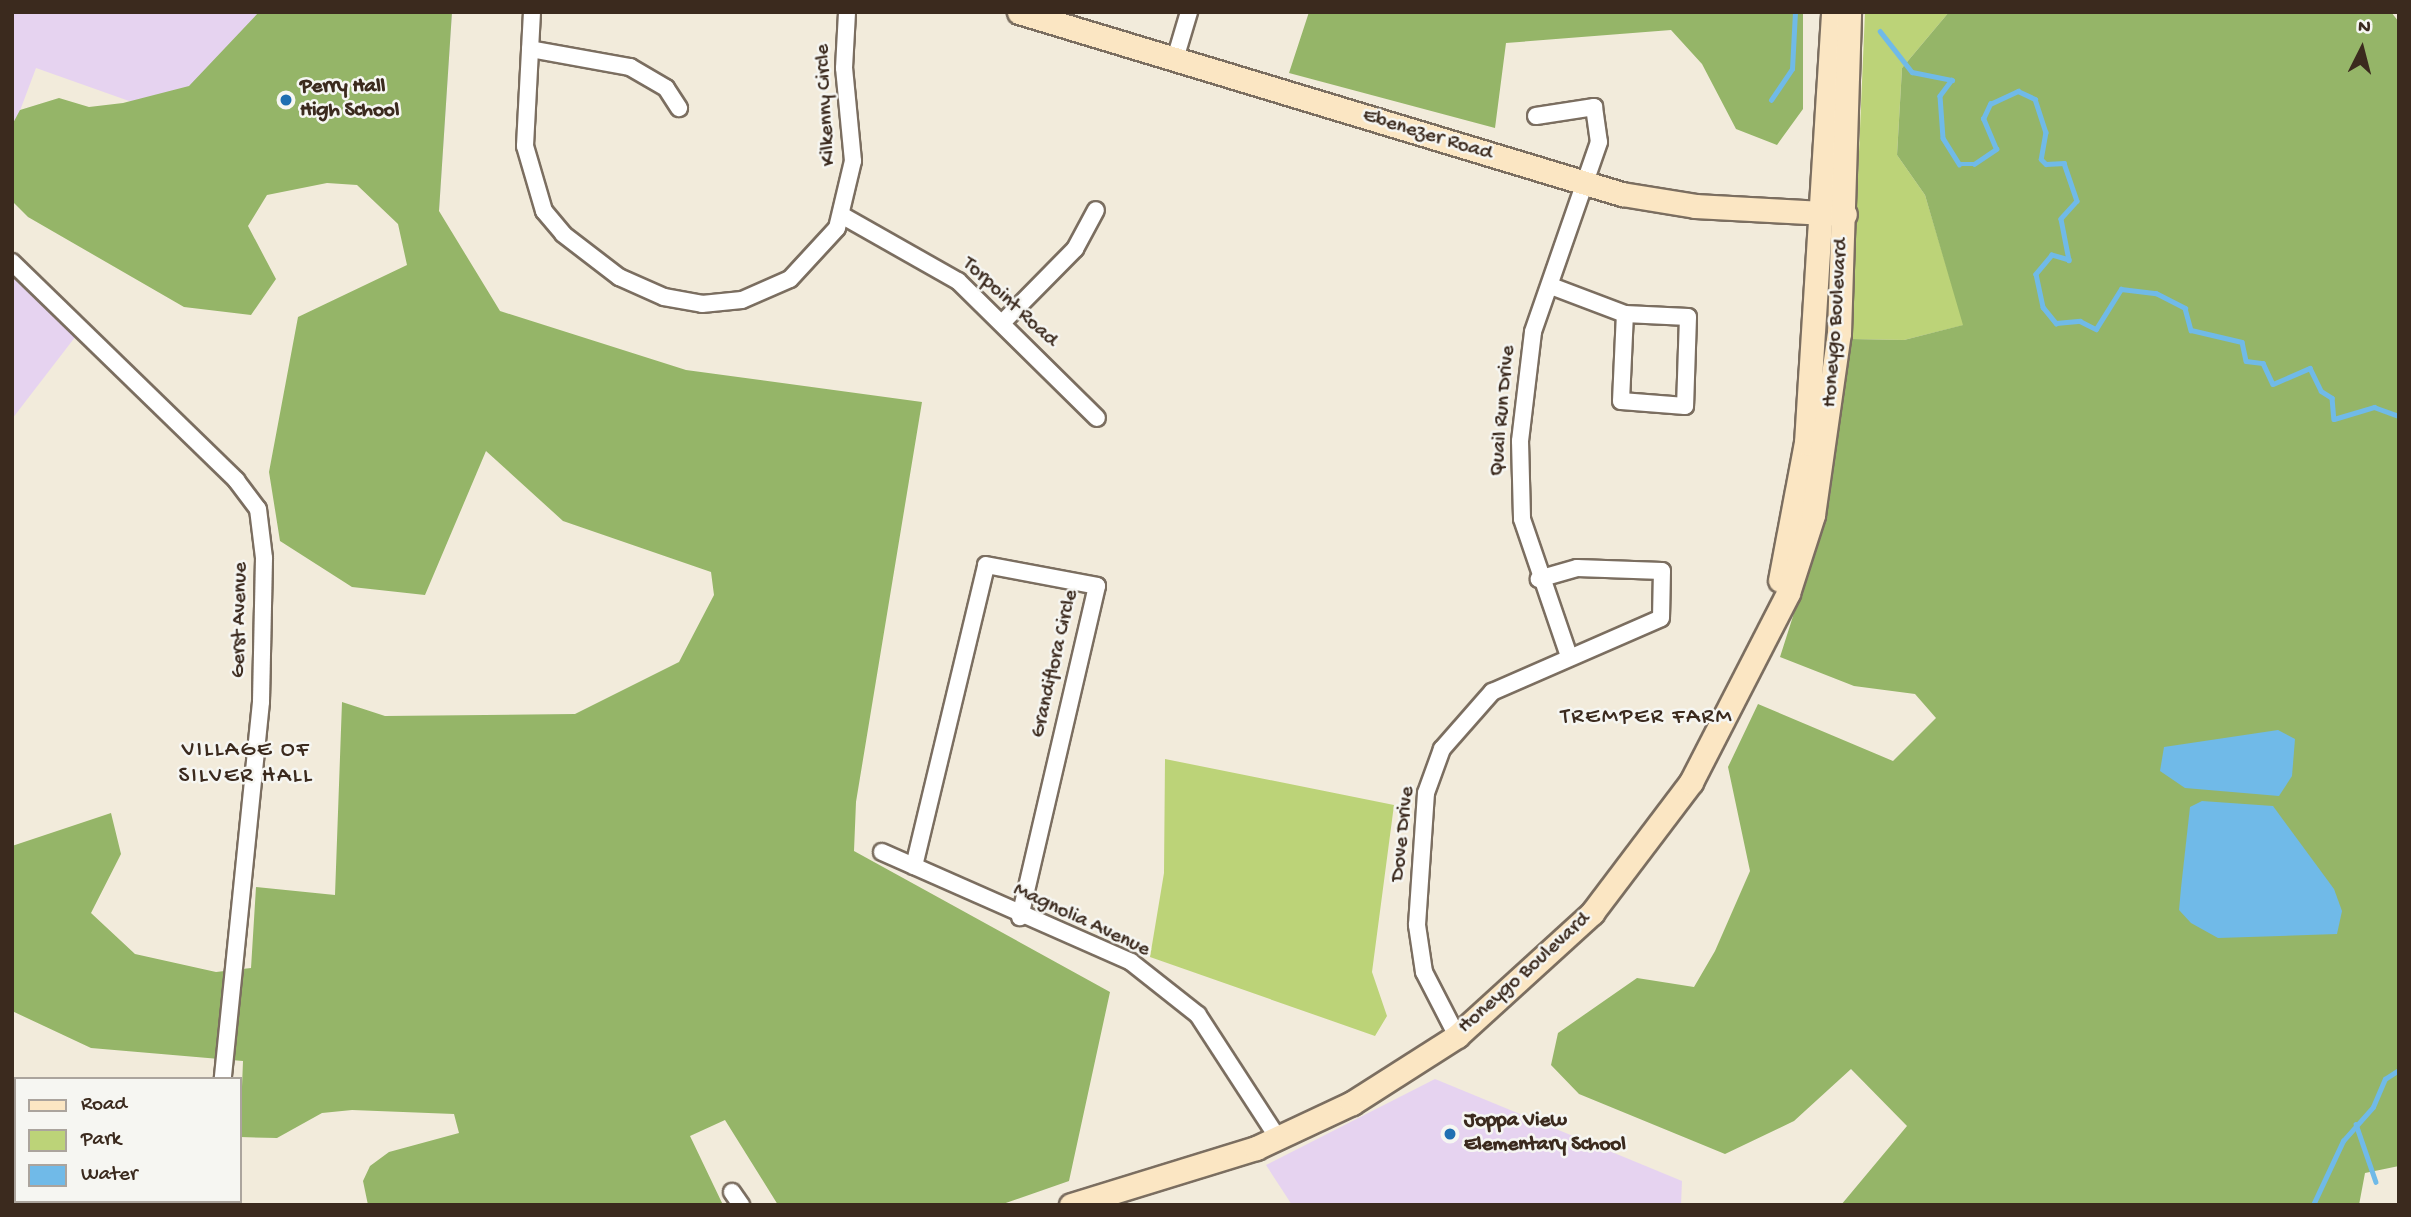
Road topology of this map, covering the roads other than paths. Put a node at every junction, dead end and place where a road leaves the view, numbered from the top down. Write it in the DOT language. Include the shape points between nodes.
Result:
graph roads {
  1 [pos="532,12"];
  2 [pos="847,12"];
  3 [pos="1019,12"];
  4 [pos="1189,12"];
  5 [pos="1833,12"];
  6 [pos="1849,12"];
  7 [pos="530,50"];
  8 [pos="1175,59"];
  9 [pos="679,108"];
  10 [pos="1536,116"];
  11 [pos="1588,186"];
  12 [pos="1096,210"];
  13 [pos="1820,213"];
  14 [pos="1845,214"];
  15 [pos="843,216"];
  16 [pos="12,262"];
  17 [pos="1551,286"];
  18 [pos="1625,314"];
  19 [pos="1003,322"];
  20 [pos="1097,418"];
  21 [pos="1539,579"];
  22 [pos="1770,624"];
  23 [pos="1569,656"];
  24 [pos="882,852"];
  25 [pos="914,866"];
  26 [pos="1020,917"];
  27 [pos="1457,1036"];
  28 [pos="223,1077"];
  29 [pos="1278,1138"];
  30 [pos="1071,1205"];
  1 -- 7 [label="street, Kilkenny Circle"];
  2 -- 15 [label="street, Kilkenny Circle" via="844,68 853,161"];
  3 -- 8 [label="main road, Ebenezer Road"];
  4 -- 8 [label="street"];
  5 -- 13 [label="main road, Honeygo Boulevard"];
  6 -- 14 [label="main road, Honeygo Boulevard"];
  7 -- 9 [label="street" via="630,67 666,88"];
  7 -- 15 [label="street, Kilkenny Circle" via="524,126 532,184 563,234 619,277 686,302 742,300 804,269"];
  8 -- 11 [label="main road, Ebenezer Road"];
  10 -- 11 [label="street, Quail Run Drive" via="1594,107 1599,142"];
  11 -- 13 [label="main road, Ebenezer Road" via="1671,203"];
  11 -- 17 [label="street, Quail Run Drive"];
  12 -- 19 [label="street" via="1075,249"];
  13 -- 14 [label="main road, Ebenezer Road"];
  13 -- 22 [label="main road, Honeygo Boulevard" via="1806,443"];
  14 -- 22 [label="main road, Honeygo Boulevard" via="1828,436 1804,549"];
  15 -- 19 [label="street, Torpoint Road" via="931,263"];
  16 -- 28 [label="street, Gerst Avenue" via="236,480 258,509 264,558 261,702"];
  17 -- 18 [label="street"];
  17 -- 21 [label="street, Quail Run Drive" via="1529,351 1518,474 1522,519"];
  18 -- 18 [label="street" via="1688,317 1685,405 1621,401"];
  19 -- 20 [label="street, Torpoint Road"];
  21 -- 23 [label="street, Quail Run Drive"];
  21 -- 23 [label="street, Dove Drive" via="1577,568 1662,571 1661,618"];
  22 -- 27 [label="main road, Honeygo Boulevard" via="1718,735 1655,836 1556,951"];
  23 -- 27 [label="street, Dove Drive" via="1511,680 1475,707 1442,749 1426,793 1419,951"];
  24 -- 25 [label="street, Magnolia Avenue"];
  25 -- 26 [label="street, Magnolia Avenue"];
  25 -- 26 [label="street, Grandiflora Circle" via="986,565 1097,586"];
  26 -- 29 [label="street, Magnolia Avenue" via="1131,962 1198,1015"];
  27 -- 29 [label="main road, Honeygo Boulevard" via="1352,1102"];
  29 -- 30 [label="main road, Honeygo Boulevard" via="1227,1160"];
}
